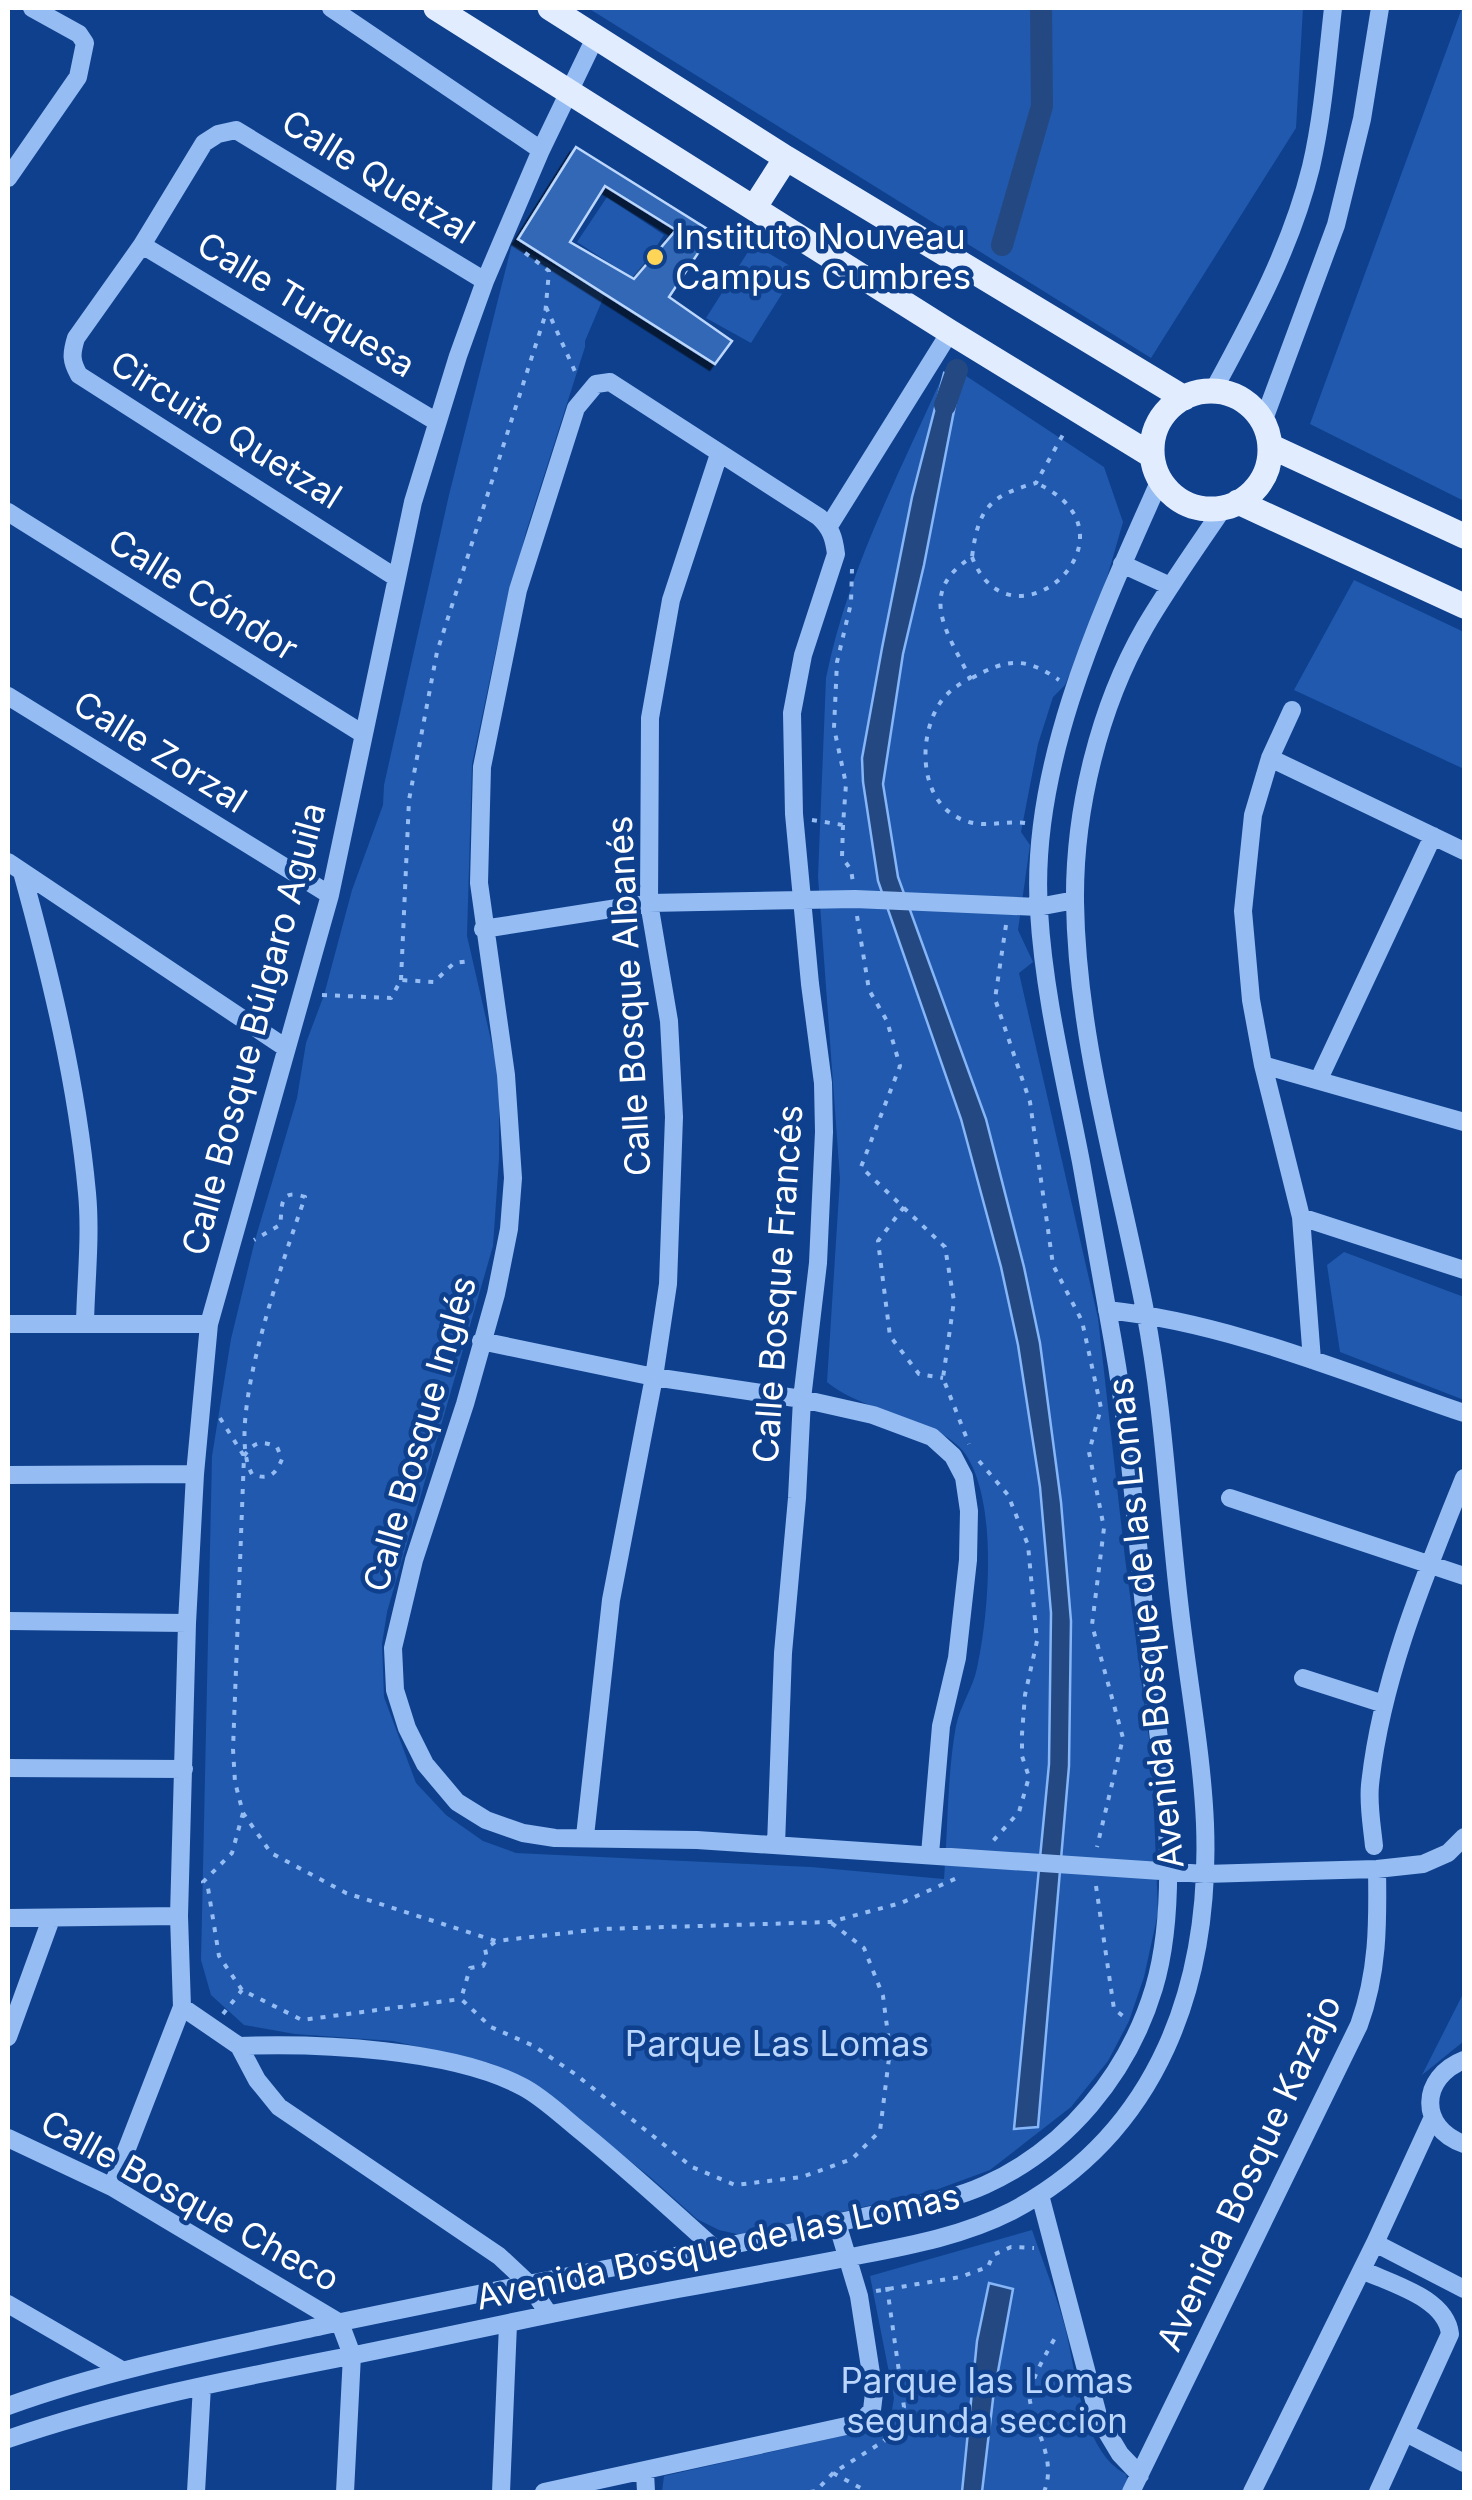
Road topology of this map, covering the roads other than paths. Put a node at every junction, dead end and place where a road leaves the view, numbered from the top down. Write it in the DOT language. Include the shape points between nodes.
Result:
graph roads {
  1 [pos="32,8"];
  2 [pos="331,8"];
  3 [pos="436,8"];
  4 [pos="550,8"];
  5 [pos="1333,8"];
  6 [pos="1380,8"];
  7 [pos="596,38"];
  8 [pos="569,91"];
  9 [pos="236,130"];
  10 [pos="541,150"];
  11 [pos="786,158"];
  12 [pos="10,168"];
  13 [pos="754,208"];
  14 [pos="142,245"];
  15 [pos="485,281"];
  16 [pos="950,332"];
  17 [pos="1212,391"];
  18 [pos="1184,398"];
  19 [pos="438,422"];
  20 [pos="1267,434"];
  21 [pos="719,454"];
  22 [pos="1150,454"];
  23 [pos="1160,480"];
  24 [pos="1231,505"];
  25 [pos="8,512"];
  26 [pos="829,526"];
  27 [pos="1464,536"];
  28 [pos="1122,564"];
  29 [pos="395,576"];
  30 [pos="1170,586"];
  31 [pos="1464,606"];
  32 [pos="8,696"];
  33 [pos="1292,710"];
  34 [pos="363,734"];
  35 [pos="1270,758"];
  36 [pos="1434,836"];
  37 [pos="1464,851"];
  38 [pos="15,867"];
  39 [pos="330,895"];
  40 [pos="1075,900"];
  41 [pos="803,901"];
  42 [pos="649,903"];
  43 [pos="1038,908"];
  44 [pos="483,929"];
  45 [pos="286,1048"];
  46 [pos="1263,1065"];
  47 [pos="1319,1080"];
  48 [pos="1464,1120"];
  49 [pos="1300,1217"];
  50 [pos="1464,1270"];
  51 [pos="1107,1310"];
  52 [pos="1146,1314"];
  53 [pos="85,1322"];
  54 [pos="8,1324"];
  55 [pos="209,1324"];
  56 [pos="481,1341"];
  57 [pos="1312,1360"];
  58 [pos="654,1376"];
  59 [pos="802,1399"];
  60 [pos="1464,1413"];
  61 [pos="195,1474"];
  62 [pos="8,1475"];
  63 [pos="1464,1478"];
  64 [pos="1132,1492"];
  65 [pos="1167,1493"];
  66 [pos="1230,1498"];
  67 [pos="1429,1564"];
  68 [pos="1464,1576"];
  69 [pos="8,1621"];
  70 [pos="187,1623"];
  71 [pos="1303,1678"];
  72 [pos="1384,1704"];
  73 [pos="8,1768"];
  74 [pos="184,1769"];
  75 [pos="586,1836"];
  76 [pos="1464,1837"];
  77 [pos="776,1845"];
  78 [pos="1374,1846"];
  79 [pos="930,1854"];
  80 [pos="1377,1870"];
  81 [pos="1166,1873"];
  82 [pos="1205,1874"];
  83 [pos="178,1916"];
  84 [pos="8,1918"];
  85 [pos="51,1919"];
  86 [pos="182,2007"];
  87 [pos="8,2037"];
  88 [pos="239,2046"];
  89 [pos="1464,2059"];
  90 [pos="1433,2117"];
  91 [pos="8,2138"];
  92 [pos="1464,2144"];
  93 [pos="112,2187"];
  94 [pos="1040,2195"];
  95 [pos="837,2223"];
  96 [pos="1375,2243"];
  97 [pos="715,2248"];
  98 [pos="848,2258"];
  99 [pos="1362,2270"];
  100 [pos="528,2282"];
  101 [pos="1464,2289"];
  102 [pos="8,2304"];
  103 [pos="548,2314"];
  104 [pos="1464,2316"];
  105 [pos="340,2323"];
  106 [pos="508,2324"];
  107 [pos="1450,2334"];
  108 [pos="352,2355"];
  109 [pos="120,2369"];
  110 [pos="202,2386"];
  111 [pos="8,2406"];
  112 [pos="1406,2433"];
  113 [pos="8,2439"];
  114 [pos="1464,2462"];
  115 [pos="646,2472"];
  116 [pos="1140,2475"];
  117 [pos="196,2492"];
  118 [pos="344,2492"];
  119 [pos="501,2492"];
  120 [pos="544,2492"];
  121 [pos="646,2492"];
  122 [pos="1131,2492"];
  123 [pos="1252,2492"];
  124 [pos="1378,2492"];
  1 -- 12 [label="street" via="85,42 78,77"];
  2 -- 10 [label="street"];
  3 -- 8 [label="main road"];
  4 -- 7 [label="main road"];
  5 -- 17 [label="street" via="1311,166 1295,222"];
  6 -- 20 [label="street" via="1336,225"];
  7 -- 8 [label="street, Calle Bosque Búlgaro Aguila"];
  7 -- 11 [label="main road"];
  8 -- 10 [label="street, Calle Bosque Búlgaro Aguila"];
  8 -- 13 [label="main road"];
  9 -- 14 [label="street, Circuito Quetzal" via="204,143"];
  9 -- 15 [label="street, Calle Quetzal"];
  10 -- 15 [label="street, Calle Bosque Búlgaro Aguila"];
  11 -- 13 [label="main road"];
  11 -- 18 [label="main road"];
  13 -- 16 [label="main road"];
  14 -- 19 [label="street, Calle Turquesa"];
  14 -- 29 [label="street, Circuito Quetzal" via="76,338 71,361 79,376"];
  15 -- 19 [label="street, Calle Bosque Búlgaro Aguila"];
  16 -- 22 [label="main road"];
  16 -- 26 [label="street"];
  17 -- 18 [label="main road"];
  17 -- 20 [label="main road" via="1250,406"];
  18 -- 22 [label="main road" via="1163,415"];
  19 -- 29 [label="street, Calle Bosque Búlgaro Aguila"];
  20 -- 24 [label="main road" via="1268,466 1261,481"];
  20 -- 27 [label="main road"];
  21 -- 26 [label="street"];
  21 -- 42 [label="street, Calle Bosque Albanés" via="672,600 650,718"];
  21 -- 44 [label="street, Calle Bosque Inglés" via="610,382 596,384 576,408 518,590 482,767"];
  22 -- 23 [label="main road"];
  23 -- 24 [label="main road" via="1187,504"];
  23 -- 28 [label="street, Avenida Bosque de las Lomas"];
  24 -- 30 [label="street, Avenida Bosque de las Lomas"];
  24 -- 31 [label="main road"];
  25 -- 34 [label="street, Calle Cóndor"];
  26 -- 41 [label="street, Calle Bosque Francés" via="836,554 802,655 792,713"];
  28 -- 30 [label="street"];
  28 -- 43 [label="street, Avenida Bosque de las Lomas" via="1054,764"];
  29 -- 34 [label="street, Calle Bosque Búlgaro Aguila"];
  30 -- 40 [label="street, Avenida Bosque de las Lomas" via="1126,665 1090,771"];
  32 -- 39 [label="street, Calle Zorzal"];
  33 -- 35 [label="street"];
  34 -- 39 [label="street, Calle Bosque Búlgaro Aguila"];
  35 -- 36 [label="street"];
  35 -- 46 [label="street" via="1253,815 1243,910"];
  36 -- 37 [label="street"];
  36 -- 47 [label="street"];
  38 -- 45 [label="street"];
  38 -- 53 [label="street" via="50,972 80,1130 88,1198"];
  39 -- 45 [label="street, Calle Bosque Búlgaro Aguila"];
  40 -- 43 [label="street"];
  40 -- 52 [label="street, Avenida Bosque de las Lomas" via="1094,1066"];
  41 -- 42 [label="street"];
  41 -- 43 [label="street"];
  41 -- 59 [label="street, Calle Bosque Francés" via="824,1132"];
  42 -- 44 [label="street"];
  42 -- 58 [label="street, Calle Bosque Albanés" via="669,1021 674,1117 668,1284"];
  43 -- 51 [label="street, Avenida Bosque de las Lomas"];
  44 -- 56 [label="street, Calle Bosque Inglés" via="506,1076 513,1178 509,1230"];
  45 -- 55 [label="street, Calle Bosque Búlgaro Aguila"];
  46 -- 47 [label="street"];
  46 -- 49 [label="street"];
  47 -- 48 [label="street"];
  49 -- 50 [label="street"];
  49 -- 57 [label="street"];
  51 -- 52 [label="street"];
  51 -- 64 [label="street, Avenida Bosque de las Lomas"];
  52 -- 57 [label="street"];
  52 -- 65 [label="street, Avenida Bosque de las Lomas"];
  53 -- 54 [label="street"];
  53 -- 55 [label="street"];
  55 -- 61 [label="street, Calle Bosque Búlgaro Aguila"];
  56 -- 58 [label="street"];
  56 -- 75 [label="street, Calle Bosque Inglés" via="414,1560 394,1648 395,1690 424,1764 457,1802 522,1833"];
  57 -- 60 [label="street"];
  58 -- 59 [label="street"];
  58 -- 75 [label="street, Calle Bosque Albanés" via="611,1600"];
  59 -- 77 [label="street, Calle Bosque Francés"];
  59 -- 79 [label="street" via="932,1437 964,1477 968,1560 941,1726"];
  61 -- 62 [label="street"];
  61 -- 70 [label="street, Calle Bosque Búlgaro Aguila"];
  63 -- 67 [label="street"];
  64 -- 65 [label="street"];
  64 -- 81 [label="street, Avenida Bosque de las Lomas" via="1160,1749"];
  65 -- 82 [label="street, Avenida Bosque de las Lomas" via="1205,1817"];
  66 -- 67 [label="street"];
  67 -- 68 [label="street"];
  67 -- 72 [label="street"];
  69 -- 70 [label="street"];
  70 -- 74 [label="street, Calle Bosque Búlgaro Aguila"];
  71 -- 72 [label="street"];
  72 -- 78 [label="street" via="1370,1786"];
  73 -- 74 [label="street"];
  74 -- 83 [label="street, Calle Bosque Búlgaro Aguila"];
  75 -- 77 [label="street, Calle Bosque Inglés"];
  76 -- 80 [label="street, Calle Bosque Inglés" via="1423,1864"];
  77 -- 79 [label="street, Calle Bosque Inglés"];
  79 -- 81 [label="street, Calle Bosque Inglés"];
  80 -- 82 [label="street, Calle Bosque Inglés"];
  80 -- 116 [label="street, Avenida Bosque Kazajo" via="1372,1990 1359,2025"];
  81 -- 82 [label="street, Calle Bosque Inglés"];
  81 -- 95 [label="street, Avenida Bosque de las Lomas" via="1164,1945 1154,1986 1140,2026 1080,2120 990,2183"];
  82 -- 94 [label="street, Avenida Bosque de las Lomas" via="1194,1976 1158,2064 1120,2124"];
  83 -- 85 [label="street"];
  83 -- 86 [label="street, Calle Bosque Búlgaro Aguila"];
  84 -- 85 [label="street"];
  85 -- 87 [label="street"];
  86 -- 88 [label="street"];
  86 -- 93 [label="street"];
  88 -- 97 [label="street" via="366,2050 485,2070 526,2088"];
  88 -- 100 [label="street" via="279,2107 500,2256"];
  89 -- 90 [label="street" via="1432,2088"];
  90 -- 92 [label="street"];
  90 -- 96 [label="street"];
  91 -- 93 [label="street, Calle Bosque Checo"];
  93 -- 105 [label="street, Calle Bosque Checo"];
  94 -- 98 [label="street, Avenida Bosque de las Lomas" via="982,2226"];
  94 -- 116 [label="street" via="1098,2420"];
  95 -- 97 [label="street, Avenida Bosque de las Lomas"];
  95 -- 98 [label="street"];
  96 -- 99 [label="street"];
  96 -- 101 [label="street"];
  97 -- 100 [label="street, Avenida Bosque de las Lomas"];
  98 -- 103 [label="street, Avenida Bosque de las Lomas"];
  98 -- 115 [label="street" via="874,2393 867,2418"];
  99 -- 107 [label="street" via="1440,2308"];
  99 -- 123 [label="street"];
  100 -- 103 [label="street"];
  100 -- 105 [label="street, Avenida Bosque de las Lomas"];
  102 -- 109 [label="street"];
  103 -- 106 [label="street, Avenida Bosque de las Lomas"];
  104 -- 107 [label="street"];
  105 -- 108 [label="street"];
  105 -- 109 [label="street, Avenida Bosque de las Lomas"];
  106 -- 108 [label="street, Avenida Bosque de las Lomas"];
  106 -- 119 [label="street"];
  107 -- 112 [label="street"];
  108 -- 110 [label="street, Avenida Bosque de las Lomas"];
  108 -- 118 [label="street"];
  109 -- 111 [label="street, Avenida Bosque de las Lomas"];
  110 -- 113 [label="street, Avenida Bosque de las Lomas"];
  110 -- 117 [label="street"];
  112 -- 114 [label="street"];
  112 -- 124 [label="street"];
  115 -- 120 [label="street"];
  115 -- 121 [label="street"];
  116 -- 122 [label="street, Avenida Bosque Kazajo"];
}
